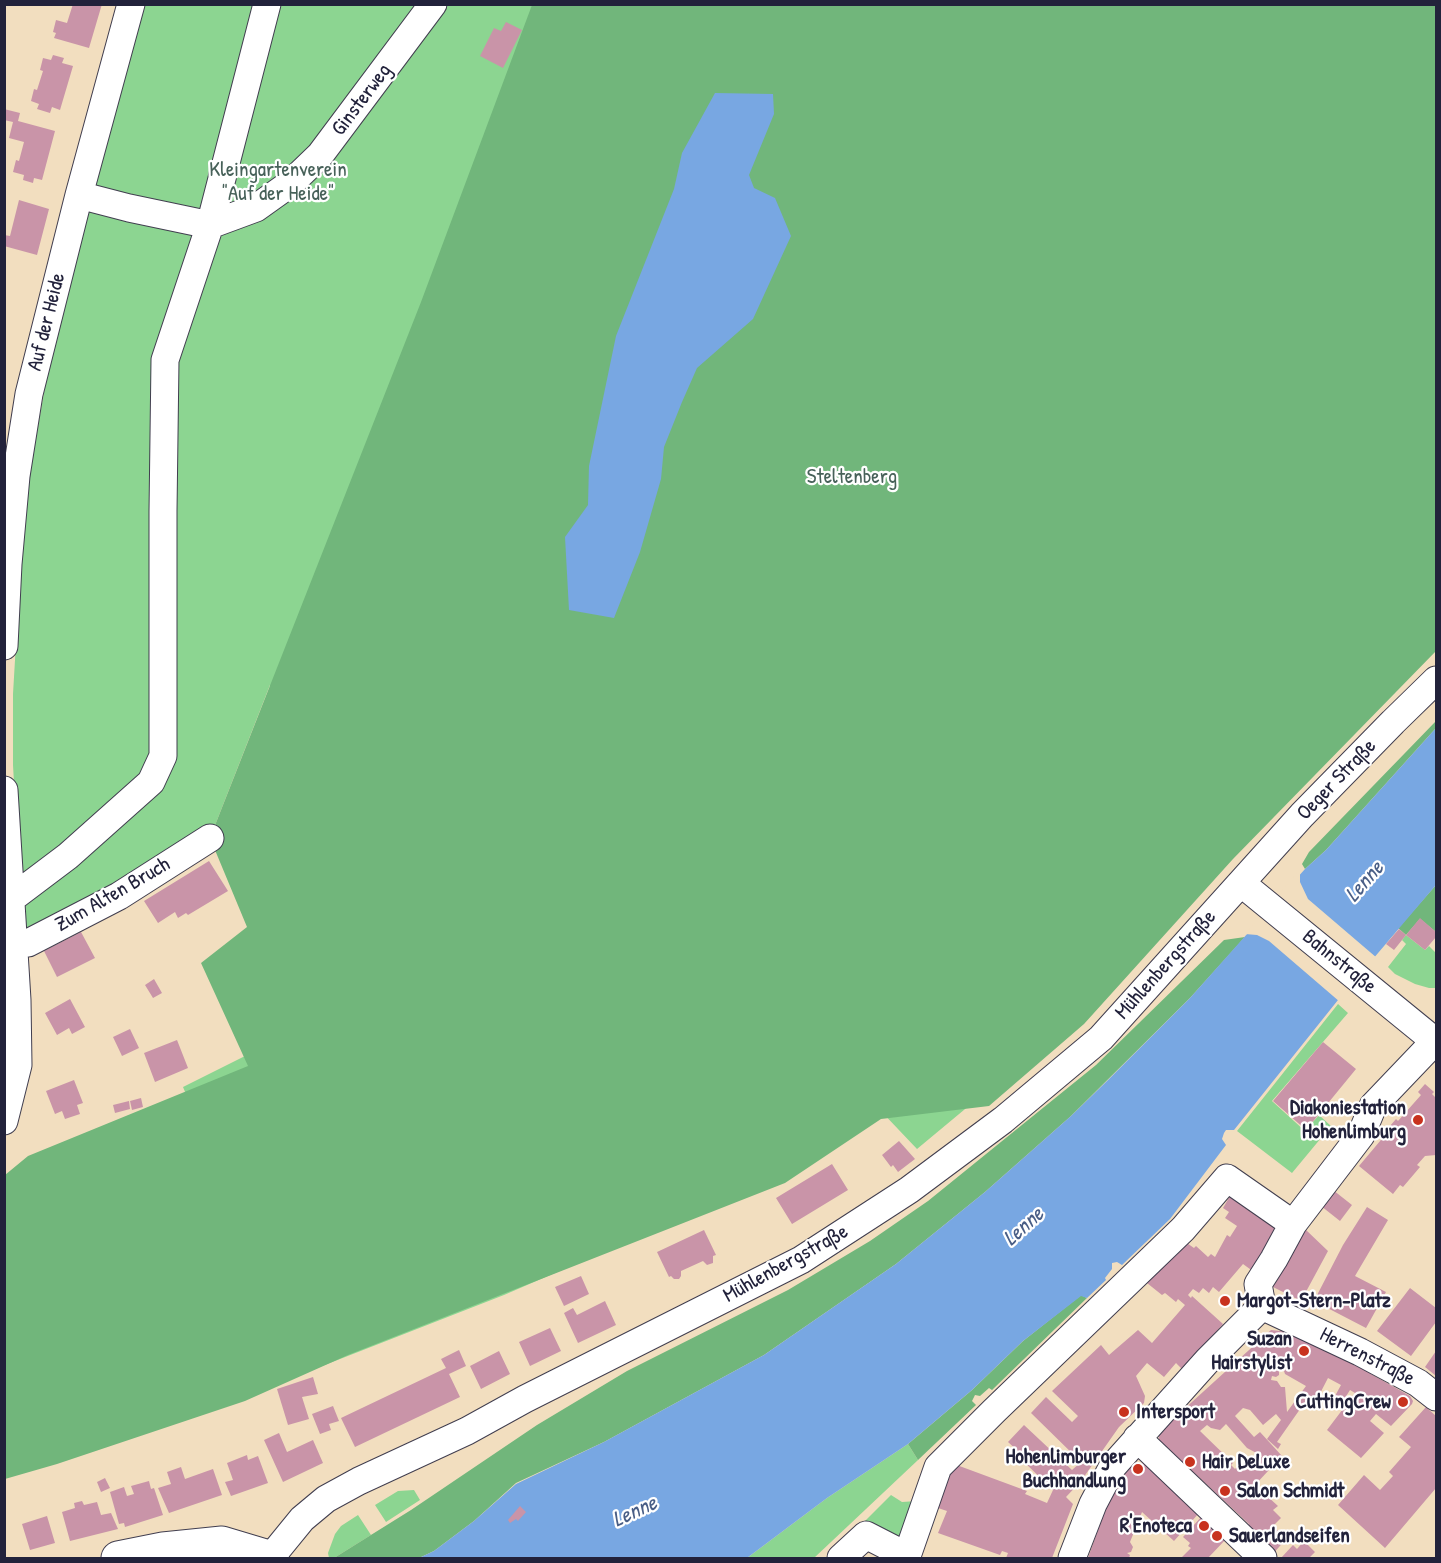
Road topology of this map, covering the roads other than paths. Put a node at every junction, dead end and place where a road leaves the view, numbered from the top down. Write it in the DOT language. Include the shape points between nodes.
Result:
graph roads {
  1 [pos="131,4"];
  2 [pos="267,4"];
  3 [pos="434,4"];
  4 [pos="80,195"];
  5 [pos="210,225"];
  6 [pos="4,646"];
  7 [pos="1437,680"];
  8 [pos="4,789"];
  9 [pos="210,838"];
  10 [pos="1249,890"];
  11 [pos="11,899"];
  12 [pos="8,944"];
  13 [pos="1436,1041"];
  14 [pos="4,1121"];
  15 [pos="1293,1224"];
  16 [pos="1262,1306"];
  17 [pos="1437,1397"];
  18 [pos="1137,1438"];
  19 [pos="118,1558"];
  20 [pos="271,1558"];
  21 [pos="841,1558"];
  22 [pos="1072,1558"];
  23 [pos="1263,1558"];
  1 -- 4 [label="street, Auf der Heide"];
  2 -- 5 [label="street"];
  3 -- 5 [label="street, Ginsterweg" via="320,154 291,183 256,208"];
  4 -- 5 [label="street"];
  4 -- 6 [label="street, Auf der Heide" via="29,394 16,476"];
  5 -- 11 [label="street" via="165,360 164,756 151,782 68,856"];
  7 -- 10 [label="street, Oeger Straße" via="1302,815"];
  8 -- 11 [label="street"];
  9 -- 12 [label="street, Zum Alten Bruch" via="119,896 27,944"];
  10 -- 13 [label="street, Bahnstraße"];
  10 -- 20 [label="street, Mühlenbergstraße" via="1101,1038 1003,1120 909,1190 801,1260 326,1499 302,1519"];
  11 -- 12 [label="street"];
  12 -- 14 [label="street" via="18,1065"];
  13 -- 15 [label="street" via="1373,1106 1361,1135"];
  15 -- 16 [label="street" via="1258,1284"];
  15 -- 21 [label="street" via="1227,1178 1183,1228 938,1467 907,1556 866,1535"];
  16 -- 17 [label="street, Herrenstraße" via="1360,1352"];
  16 -- 18 [label="street"];
  18 -- 22 [label="street" via="1113,1466"];
  18 -- 23 [label="street"];
  19 -- 20 [label="main road" via="222,1544"];
}
